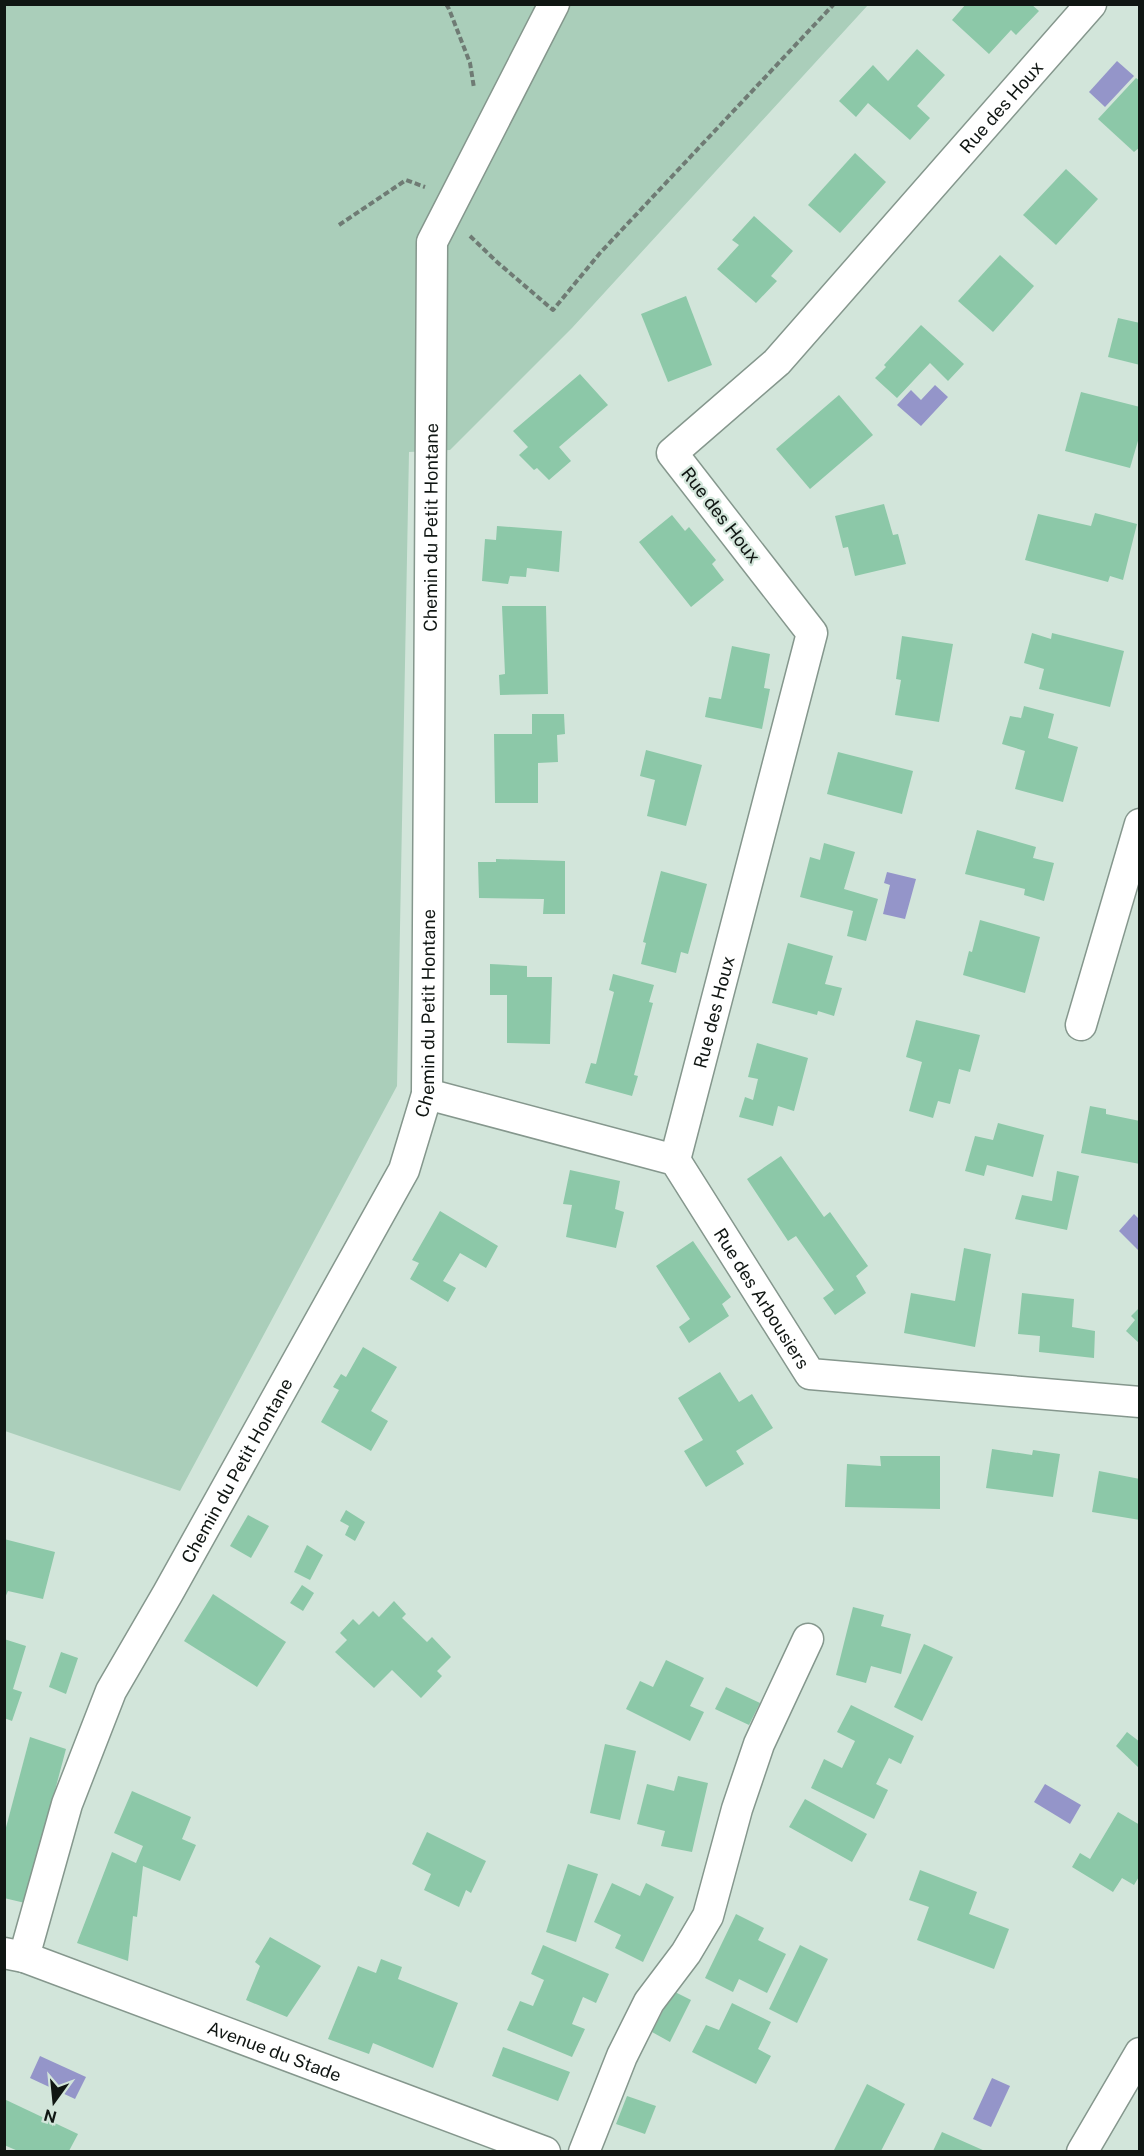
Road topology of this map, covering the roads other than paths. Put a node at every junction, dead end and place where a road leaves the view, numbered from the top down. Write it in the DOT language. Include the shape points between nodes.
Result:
graph roads {
  1 [pos="554,4"];
  2 [pos="1091,4"];
  3 [pos="1140,824"];
  4 [pos="1081,1025"];
  5 [pos="427,1094"];
  6 [pos="675,1160"];
  7 [pos="1140,1402"];
  8 [pos="808,1639"];
  9 [pos="14,1955"];
  10 [pos="1140,2052"];
  11 [pos="545,2151"];
  12 [pos="584,2151"];
  13 [pos="1082,2151"];
  1 -- 5 [label="street, Chemin du Petit Hontane" via="432,242"];
  2 -- 6 [label="street, Rue des Houx" via="777,362 672,453 813,633"];
  3 -- 4 [label="street"];
  5 -- 6 [label="street"];
  5 -- 9 [label="street, Chemin du Petit Hontane" via="404,1170 111,1691"];
  6 -- 7 [label="street, Rue des Arbousiers" via="810,1374"];
  8 -- 12 [label="street" via="759,1744 708,1916 649,2002 622,2056"];
  9 -- 11 [label="street, Avenue du Stade"];
  10 -- 13 [label="street"];
}
